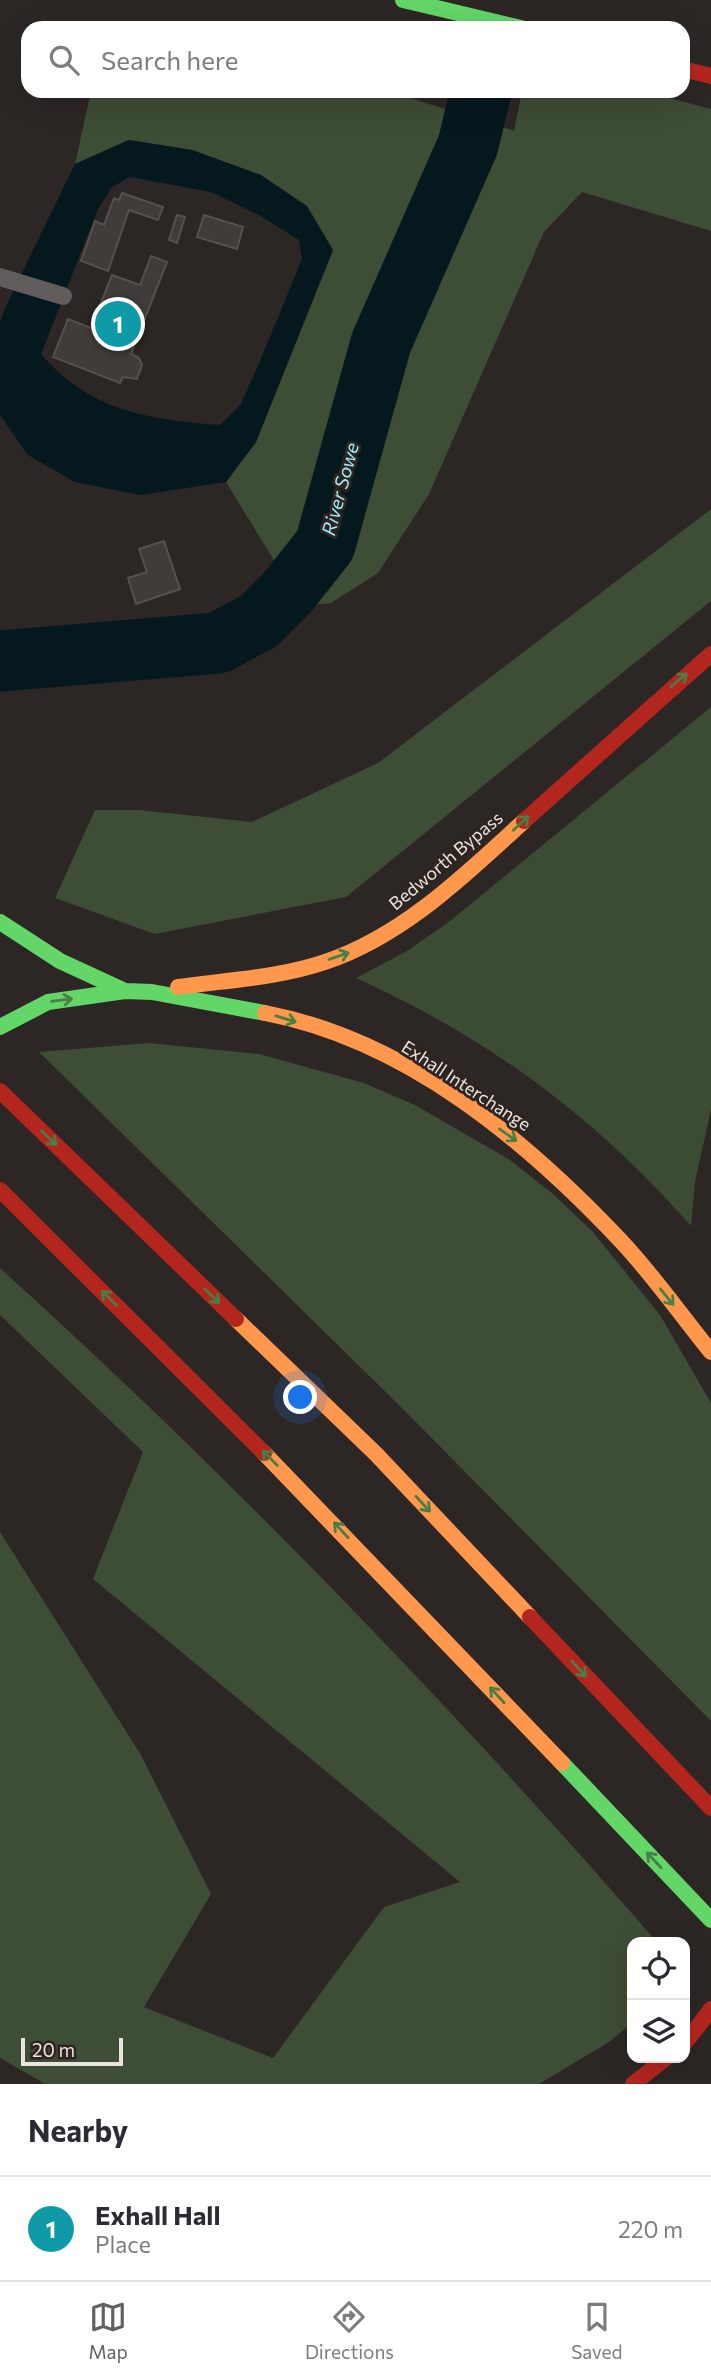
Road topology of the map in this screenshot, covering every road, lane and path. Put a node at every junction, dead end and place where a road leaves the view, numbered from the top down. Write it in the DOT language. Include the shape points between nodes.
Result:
graph roads {
  1 [pos="403,0"];
  2 [pos="489,21"];
  3 [pos="690,71"];
  4 [pos="711,76"];
  5 [pos="0,277"];
  6 [pos="63,296"];
  7 [pos="711,654"];
  8 [pos="2,924"];
  9 [pos="125,991"];
  10 [pos="152,992"];
  11 [pos="0,1027"];
  12 [pos="0,1091"];
  13 [pos="0,1190"];
  14 [pos="711,1352"];
  15 [pos="711,1808"];
  16 [pos="706,1915"];
  17 [pos="711,2009"];
  18 [pos="690,2036"];
  19 [pos="660,2063"];
  20 [pos="633,2084"];
  1 -- 2 [label="main road"];
  3 -- 4 [label="main road"];
  5 -- 6 [label="lane"];
  10 -- 7 [label="main road, Bedworth Bypass, one-way" via="285,971 341,956 391,933 452,887"];
  8 -- 9 [label="main road" via="60,961"];
  9 -- 10 [label="main road, Exhall Interchange"];
  11 -- 9 [label="main road, Exhall Interchange, one-way" via="48,1002"];
  10 -- 14 [label="main road, Exhall Interchange, one-way" via="279,1016 366,1045 410,1068 528,1149 622,1242"];
  12 -- 15 [label="main road, one-way" via="376,1454"];
  16 -- 13 [label="main road, one-way" via="319,1507"];
  17 -- 18 [label="main road"];
  19 -- 20 [label="main road"];
}
